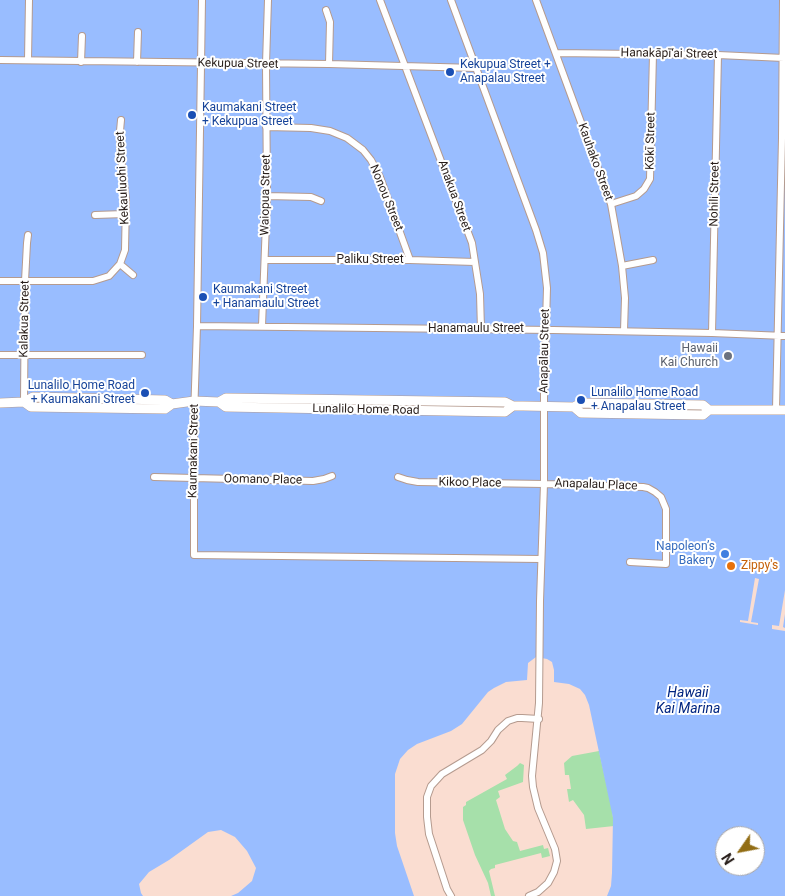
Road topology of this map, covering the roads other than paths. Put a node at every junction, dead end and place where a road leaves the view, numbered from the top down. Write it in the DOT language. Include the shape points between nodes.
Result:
graph roads {
  1 [pos="29,0"];
  2 [pos="202,0"];
  3 [pos="268,0"];
  4 [pos="380,0"];
  5 [pos="451,0"];
  6 [pos="536,0"];
  7 [pos="783,0"];
  8 [pos="326,10"];
  9 [pos="138,32"];
  10 [pos="82,36"];
  11 [pos="556,53"];
  12 [pos="652,54"];
  13 [pos="718,54"];
  14 [pos="783,58"];
  15 [pos="0,60"];
  16 [pos="28,60"];
  17 [pos="81,62"];
  18 [pos="137,62"];
  19 [pos="200,63"];
  20 [pos="266,64"];
  21 [pos="329,64"];
  22 [pos="406,66"];
  23 [pos="476,68"];
  24 [pos="121,120"];
  25 [pos="266,126"];
  26 [pos="784,138"];
  27 [pos="267,196"];
  28 [pos="321,201"];
  29 [pos="611,204"];
  30 [pos="125,214"];
  31 [pos="95,215"];
  32 [pos="28,235"];
  33 [pos="265,260"];
  34 [pos="410,260"];
  35 [pos="653,260"];
  36 [pos="475,262"];
  37 [pos="120,264"];
  38 [pos="622,266"];
  39 [pos="782,272"];
  40 [pos="133,275"];
  41 [pos="0,281"];
  42 [pos="25,281"];
  43 [pos="197,326"];
  44 [pos="262,326"];
  45 [pos="480,330"];
  46 [pos="545,330"];
  47 [pos="624,331"];
  48 [pos="712,333"];
  49 [pos="781,336"];
  50 [pos="0,355"];
  51 [pos="142,355"];
  52 [pos="24,356"];
  53 [pos="24,402"];
  54 [pos="194,402"];
  55 [pos="0,403"];
  56 [pos="544,407"];
  57 [pos="780,410"];
  58 [pos="332,476"];
  59 [pos="154,477"];
  60 [pos="398,477"];
  61 [pos="194,478"];
  62 [pos="544,484"];
  63 [pos="542,559"];
  64 [pos="630,562"];
  65 [pos="539,719"];
  66 [pos="452,896"];
  67 [pos="529,896"];
  1 -- 16 [label="street"];
  2 -- 19 [label="street, Kaumakani Street"];
  3 -- 20 [label="street, Waiopua Street"];
  4 -- 22 [label="street, Anakua Street"];
  5 -- 23 [label="street, Anapālau Street"];
  6 -- 11 [label="street, Kauhako Street"];
  7 -- 14 [label="street"];
  8 -- 21 [label="street" via="330,22"];
  9 -- 18 [label="street"];
  10 -- 17 [label="street"];
  11 -- 12 [label="street, Hanakāpī‘ai Street"];
  11 -- 29 [label="street, Kauhako Street"];
  12 -- 13 [label="street, Hanakāpī‘ai Street"];
  12 -- 29 [label="street, Kōkī Street" via="650,179 636,196"];
  13 -- 14 [label="street, Hanakāpī‘ai Street"];
  13 -- 48 [label="street, Nohili Street"];
  14 -- 26 [label="street"];
  15 -- 16 [label="street, Kekupua Street"];
  16 -- 17 [label="street, Kekupua Street"];
  17 -- 18 [label="street, Kekupua Street"];
  18 -- 19 [label="street, Kekupua Street"];
  19 -- 20 [label="street, Kekupua Street"];
  19 -- 43 [label="street, Kaumakani Street"];
  20 -- 21 [label="street, Kekupua Street"];
  20 -- 25 [label="street, Waiopua Street"];
  21 -- 22 [label="street, Kekupua Street"];
  22 -- 23 [label="street, Kekupua Street"];
  22 -- 36 [label="street, Anakua Street" via="472,243"];
  23 -- 46 [label="street, Anapālau Street" via="543,253 547,288"];
  24 -- 30 [label="street, Kekauluohi Street"];
  25 -- 27 [label="street, Waiopua Street"];
  25 -- 34 [label="street, Nonou Street" via="330,130 363,150 378,171"];
  26 -- 39 [label="street"];
  27 -- 28 [label="street" via="311,197"];
  27 -- 33 [label="street, Waiopua Street"];
  29 -- 38 [label="street, Kauhako Street"];
  30 -- 31 [label="street"];
  30 -- 37 [label="street, Kekauluohi Street" via="125,250"];
  32 -- 42 [label="street, Kalakua Street"];
  33 -- 34 [label="street, Paliku Street"];
  33 -- 44 [label="street, Waiopua Street"];
  34 -- 36 [label="street, Paliku Street"];
  35 -- 38 [label="street"];
  36 -- 45 [label="street, Anakua Street" via="480,294"];
  37 -- 40 [label="street"];
  37 -- 42 [label="street" via="109,276 93,281"];
  38 -- 47 [label="street, Kauhako Street"];
  39 -- 49 [label="street"];
  41 -- 42 [label="street"];
  42 -- 52 [label="street, Kalakua Street"];
  43 -- 44 [label="street, Hanamaulu Street"];
  43 -- 54 [label="street, Kaumakani Street"];
  44 -- 45 [label="street, Hanamaulu Street"];
  45 -- 46 [label="street, Hanamaulu Street"];
  46 -- 47 [label="street, Hanamaulu Street"];
  46 -- 56 [label="street, Anapālau Street"];
  47 -- 48 [label="street, Hanamaulu Street"];
  48 -- 49 [label="street, Hanamaulu Street"];
  49 -- 57 [label="street"];
  50 -- 52 [label="street"];
  51 -- 52 [label="street"];
  52 -- 53 [label="street, Kalakua Street"];
  53 -- 54 [label="main road, Lunalilo Home Road" via="33,397 165,400 172,404"];
  53 -- 55 [label="main road, Lunalilo Home Road"];
  54 -- 56 [label="main road, Lunalilo Home Road" via="219,402 226,407 505,412 513,406"];
  54 -- 61 [label="street, Kaumakani Street"];
  56 -- 57 [label="main road, Lunalilo Home Road" via="574,407 581,413 703,415 709,410"];
  56 -- 62 [label="street, Anapālau Street"];
  58 -- 61 [label="street, Oomano Place" via="313,481"];
  59 -- 61 [label="street, Oomano Place"];
  60 -- 62 [label="street, Kikoo Place" via="418,482"];
  61 -- 63 [label="street, Kaumakani Street" via="194,555"];
  62 -- 63 [label="street, Anapālau Street"];
  62 -- 64 [label="street, Anapalau Place" via="643,487 657,494 667,511 666,564"];
  63 -- 65 [label="street, Anapālau Street"];
  65 -- 66 [label="street" via="508,721 482,750 442,774 431,786 427,817 429,834"];
  65 -- 67 [label="street, Anapālau Street" via="532,766 533,787 557,861 548,883"];
}
